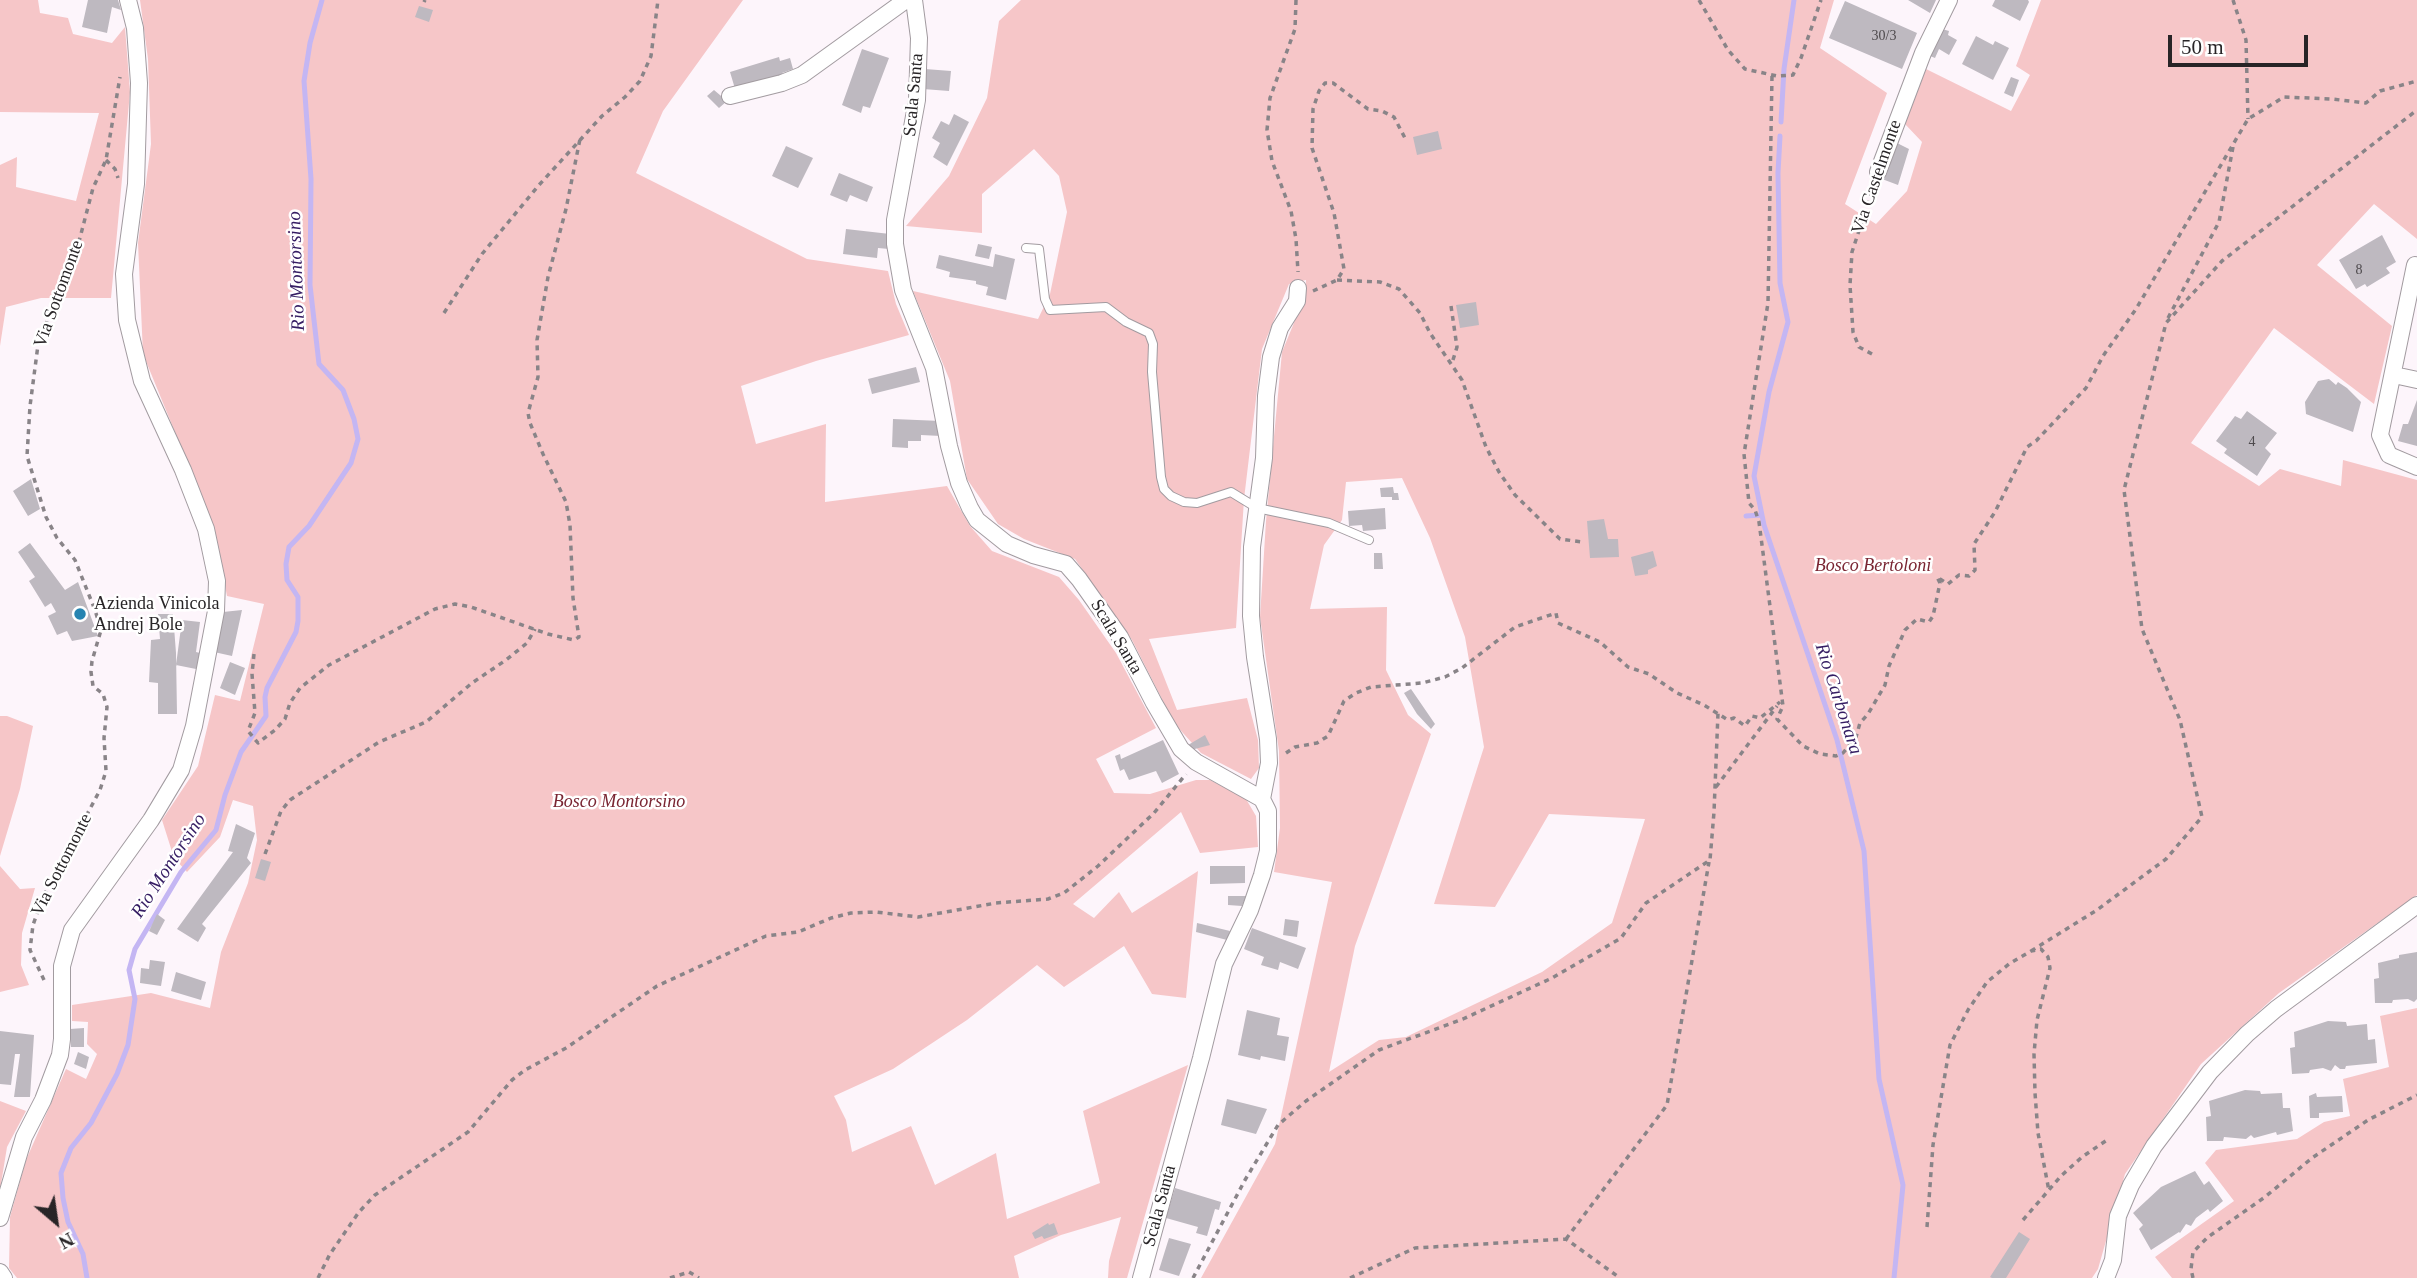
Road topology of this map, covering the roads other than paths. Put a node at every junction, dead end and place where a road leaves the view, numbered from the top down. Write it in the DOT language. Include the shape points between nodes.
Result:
graph roads {
  1 [pos="128,0"];
  2 [pos="905,0"];
  3 [pos="914,0"];
  4 [pos="1949,0"];
  5 [pos="730,96"];
  6 [pos="1878,172"];
  7 [pos="1026,248"];
  8 [pos="2415,265"];
  9 [pos="1297,294"];
  10 [pos="2393,375"];
  11 [pos="2417,380"];
  12 [pos="2417,467"];
  13 [pos="1257,508"];
  14 [pos="1369,540"];
  15 [pos="1262,799"];
  16 [pos="2417,905"];
  17 [pos="0,1218"];
  18 [pos="0,1272"];
  19 [pos="4,1278"];
  20 [pos="1141,1278"];
  21 [pos="2106,1278"];
  1 -- 17 [label="street" via="139,83 136,184 124,274 127,320 142,382 206,529 217,598 208,662 181,770 72,930 62,966 60,1055 24,1137"];
  2 -- 5 [label="street" via="802,75"];
  3 -- 15 [label="street, Scala Santa" via="918,100 895,220 895,244 903,290 933,368 959,483 977,520 1007,544 1066,564 1079,579 1126,648 1181,749"];
  4 -- 6 [label="street, Via Castelmonte" via="1923,53"];
  7 -- 13 [label="lane" via="1039,248 1050,310 1107,307 1149,333 1164,489 1184,502 1197,503 1231,492"];
  8 -- 10 [label="street"];
  9 -- 13 [label="street" via="1271,358"];
  10 -- 11 [label="street"];
  10 -- 12 [label="street" via="2379,435 2389,456"];
  13 -- 14 [label="lane" via="1329,523"];
  13 -- 15 [label="street" via="1251,615 1268,739"];
  15 -- 20 [label="street, Scala Santa" via="1268,811 1268,851 1262,875 1224,964"];
  16 -- 21 [label="street" via="2276,1009 2210,1072 2131,1185 2118,1216"];
  18 -- 19 [label="street"];
}
